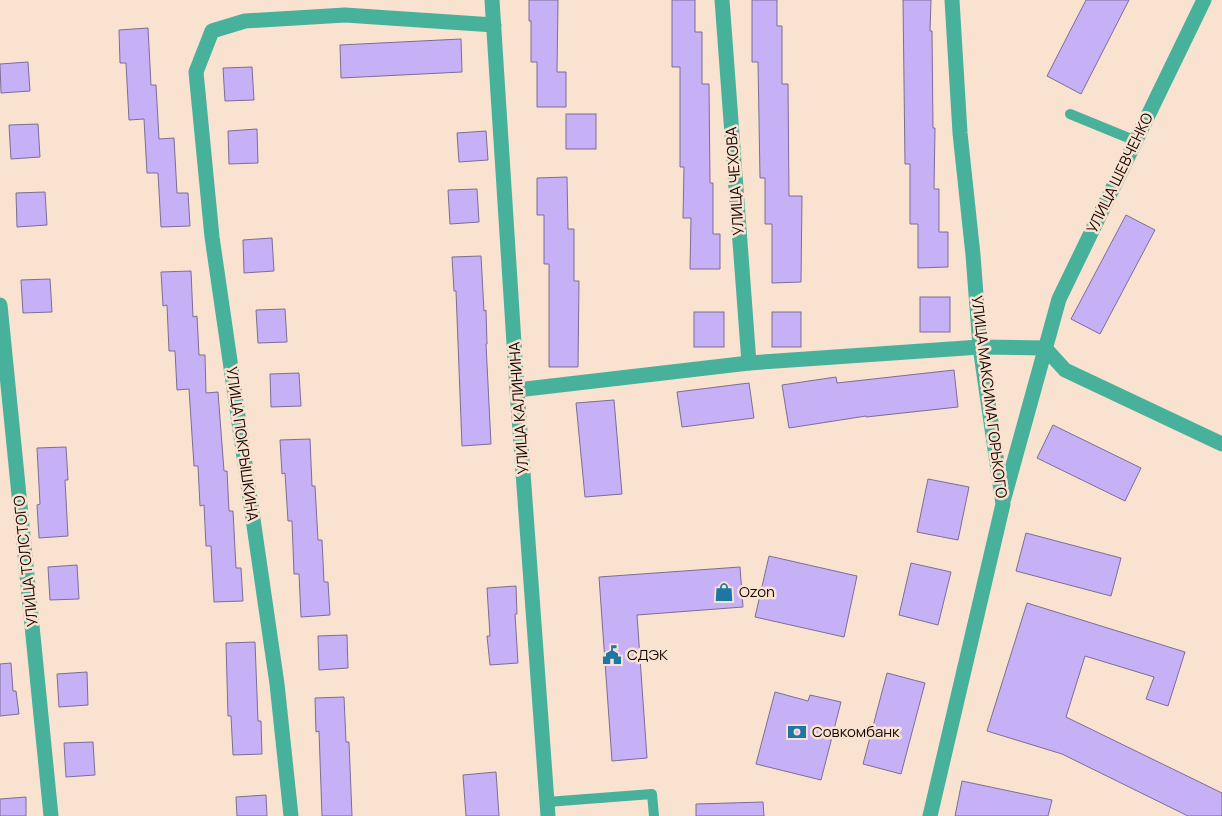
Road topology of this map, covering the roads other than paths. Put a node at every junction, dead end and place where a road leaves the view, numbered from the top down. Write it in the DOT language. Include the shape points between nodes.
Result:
graph roads {
  1 [pos="492,0"];
  2 [pos="722,0"];
  3 [pos="952,0"];
  4 [pos="1204,0"];
  5 [pos="494,25"];
  6 [pos="1070,114"];
  7 [pos="1136,141"];
  8 [pos="0,305"];
  9 [pos="980,346"];
  10 [pos="1045,348"];
  11 [pos="750,363"];
  12 [pos="517,390"];
  13 [pos="1222,444"];
  14 [pos="1003,504"];
  15 [pos="548,809"];
  16 [pos="51,816"];
  17 [pos="291,816"];
  18 [pos="654,816"];
  19 [pos="930,816"];
  1 -- 5 [label="street, УЛИЦА КАЛИНИНА"];
  2 -- 11 [label="street, УЛИЦА ЧЕХОВА"];
  3 -- 9 [label="street, УЛИЦА МАКСИМА ГОРЬКОГО" via="960,133"];
  4 -- 7 [label="street, УЛИЦА ШЕВЧЕНКО"];
  5 -- 12 [label="street, УЛИЦА КАЛИНИНА"];
  5 -- 17 [label="street, УЛИЦА ПОКРЫШКИНА" via="345,15 245,21 212,31 196,72 212,237 277,684"];
  6 -- 7 [label="lane"];
  7 -- 10 [label="street, УЛИЦА ШЕВЧЕНКО" via="1060,299"];
  8 -- 16 [label="street, УЛИЦА ТОЛСТОГО"];
  9 -- 10 [label="street"];
  9 -- 11 [label="street"];
  9 -- 14 [label="street, УЛИЦА МАКСИМА ГОРЬКОГО"];
  10 -- 13 [label="street" via="1064,370"];
  10 -- 14 [label="street, УЛИЦА ШЕВЧЕНКО"];
  11 -- 12 [label="street"];
  12 -- 15 [label="street, УЛИЦА КАЛИНИНА"];
  14 -- 19 [label="street, УЛИЦА МАКСИМА ГОРЬКОГО"];
  15 -- 18 [label="lane" via="652,794"];
}
